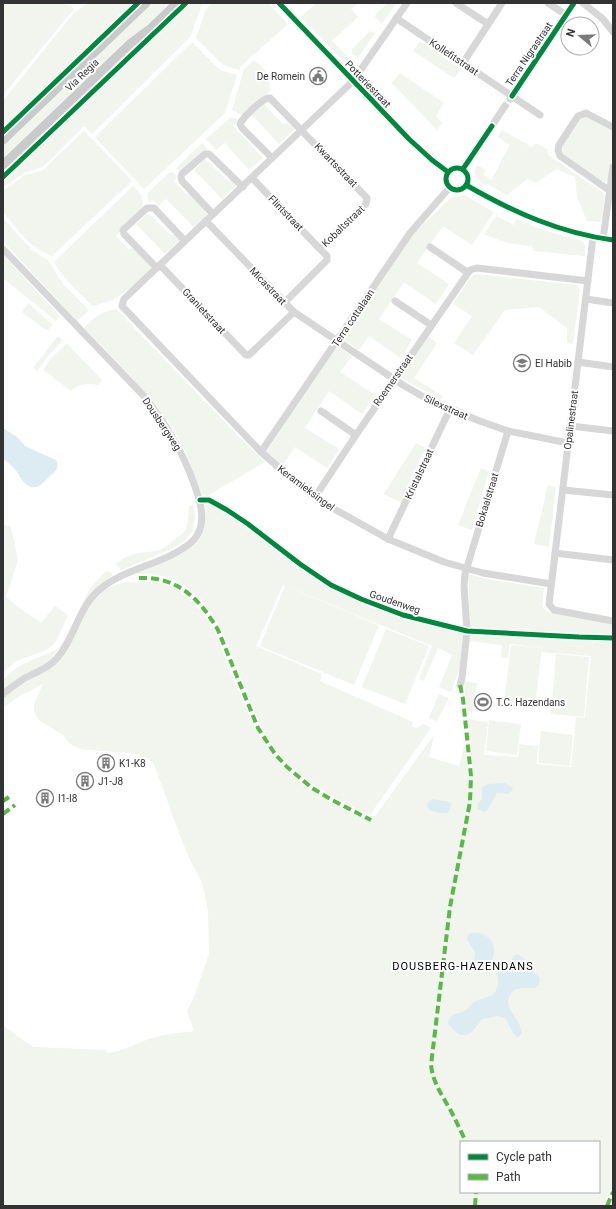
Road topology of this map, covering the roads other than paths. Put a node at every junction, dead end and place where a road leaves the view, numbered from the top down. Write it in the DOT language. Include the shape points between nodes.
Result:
graph roads {
  1 [pos="146,3"];
  2 [pos="177,3"];
  3 [pos="279,3"];
  4 [pos="406,3"];
  5 [pos="456,3"];
  6 [pos="502,3"];
  7 [pos="548,3"];
  8 [pos="574,3"];
  9 [pos="583,3"];
  10 [pos="566,15"];
  11 [pos="396,18"];
  12 [pos="488,24"];
  13 [pos="613,32"];
  14 [pos="463,63"];
  15 [pos="354,81"];
  16 [pos="511,98"];
  17 [pos="503,109"];
  18 [pos="540,115"];
  19 [pos="613,127"];
  20 [pos="302,131"];
  21 [pos="3,140"];
  22 [pos="272,158"];
  23 [pos="3,165"];
  24 [pos="613,167"];
  25 [pos="463,169"];
  26 [pos="448,172"];
  27 [pos="252,178"];
  28 [pos="466,185"];
  29 [pos="243,186"];
  30 [pos="450,187"];
  31 [pos="610,191"];
  32 [pos="368,201"];
  33 [pos="213,214"];
  34 [pos="206,221"];
  35 [pos="593,237"];
  36 [pos="603,239"];
  37 [pos="613,240"];
  38 [pos="185,241"];
  39 [pos="430,247"];
  40 [pos="3,248"];
  41 [pos="319,248"];
  42 [pos="158,266"];
  43 [pos="468,272"];
  44 [pos="588,281"];
  45 [pos="586,300"];
  46 [pos="395,301"];
  47 [pos="284,303"];
  48 [pos="613,303"];
  49 [pos="294,312"];
  50 [pos="431,325"];
  51 [pos="337,341"];
  52 [pos="578,362"];
  53 [pos="613,366"];
  54 [pos="394,379"];
  55 [pos="450,409"];
  56 [pos="321,411"];
  57 [pos="571,426"];
  58 [pos="508,431"];
  59 [pos="613,431"];
  60 [pos="356,435"];
  61 [pos="568,443"];
  62 [pos="261,452"];
  63 [pos="562,490"];
  64 [pos="613,496"];
  65 [pos="315,497"];
  66 [pos="388,540"];
  67 [pos="555,553"];
  68 [pos="613,560"];
  69 [pos="466,571"];
  70 [pos="551,584"];
  71 [pos="613,621"];
  72 [pos="460,685"];
  73 [pos="3,694"];
  1 -- 21 [label="main road, Via Regia"];
  2 -- 23 [label="main road, Via Regia" via="131,43"];
  3 -- 15 [label="street, Potteriestraat"];
  4 -- 11 [label="street"];
  5 -- 12 [label="street"];
  6 -- 12 [label="street"];
  7 -- 10 [label="street"];
  8 -- 10 [label="street, Terra Nigrastraat"];
  9 -- 13 [label="street" via="603,19"];
  10 -- 16 [label="street, Terra Nigrastraat"];
  11 -- 14 [label="street, Kollefitstraat"];
  11 -- 15 [label="street"];
  12 -- 14 [label="street"];
  14 -- 16 [label="street, Kollefitstraat"];
  15 -- 20 [label="street"];
  15 -- 26 [label="street, Potteriestraat" via="413,143"];
  16 -- 18 [label="street, Kollefitstraat"];
  17 -- 25 [label="street"];
  19 -- 31 [label="street" via="586,113 582,114 578,116 558,150 560,156"];
  20 -- 22 [label="street"];
  20 -- 22 [label="street, Kwartsstraat" via="270,98 266,98 240,124"];
  20 -- 32 [label="street, Kwartsstraat"];
  22 -- 27 [label="street"];
  24 -- 31 [label="street"];
  25 -- 26 [label="street" via="455,168"];
  25 -- 28 [label="street" via="468,177"];
  26 -- 30 [label="street" via="446,181"];
  27 -- 29 [label="street"];
  27 -- 41 [label="street, Flintstraat"];
  28 -- 30 [label="street" via="458,190"];
  28 -- 35 [label="street" via="522,215"];
  29 -- 33 [label="street"];
  29 -- 33 [label="street" via="209,154 205,154 182,174 182,181"];
  30 -- 51 [label="street, Terra cottalaan" via="410,233"];
  31 -- 36 [label="street"];
  32 -- 41 [label="street, Kobaltstraat"];
  33 -- 34 [label="street"];
  34 -- 38 [label="street"];
  34 -- 47 [label="street, Micastraat"];
  35 -- 36 [label="street"];
  35 -- 44 [label="street, Opalinestraat"];
  36 -- 37 [label="street"];
  38 -- 42 [label="street"];
  38 -- 42 [label="street, Granietstraat" via="154,208 147,208 123,230 124,234"];
  39 -- 43 [label="street"];
  40 -- 73 [label="street, Dousbergweg" via="143,395 162,419 186,461 200,500 202,518 199,532 190,544 156,562 124,574 99,590 88,602 64,649 56,659"];
  41 -- 47 [label="street, Kobaltstraat" via="327,256 327,260"];
  42 -- 49 [label="street, Granietstraat" via="246,355 249,355"];
  42 -- 62 [label="street, Keramieksingel" via="124,299 122,306"];
  43 -- 44 [label="street" via="472,268 477,268"];
  43 -- 50 [label="street, Roemerstraat"];
  44 -- 45 [label="street, Opalinestraat"];
  45 -- 48 [label="street"];
  45 -- 52 [label="street, Opalinestraat"];
  46 -- 50 [label="street"];
  47 -- 49 [label="street, Micastraat"];
  49 -- 51 [label="street, Micastraat"];
  50 -- 54 [label="street, Roemerstraat"];
  51 -- 54 [label="street, Silexstraat"];
  51 -- 62 [label="street, Terra cottalaan"];
  52 -- 53 [label="street"];
  52 -- 57 [label="street, Opalinestraat"];
  54 -- 55 [label="street, Silexstraat" via="412,391"];
  54 -- 60 [label="street, Roemerstraat"];
  55 -- 58 [label="street, Silexstraat"];
  55 -- 66 [label="street, Kristalstraat"];
  56 -- 60 [label="street"];
  57 -- 59 [label="street"];
  57 -- 61 [label="street, Opalinestraat"];
  58 -- 61 [label="street, Silexstraat"];
  58 -- 69 [label="street, Bokaalstraat"];
  60 -- 65 [label="street, Roemerstraat"];
  61 -- 63 [label="street, Opalinestraat"];
  62 -- 65 [label="street, Keramieksingel"];
  63 -- 64 [label="street"];
  63 -- 67 [label="street, Opalinestraat"];
  65 -- 66 [label="street, Keramieksingel"];
  66 -- 69 [label="street, Keramieksingel"];
  67 -- 68 [label="street"];
  67 -- 70 [label="street, Opalinestraat"];
  69 -- 70 [label="street, Keramieksingel"];
  69 -- 72 [label="street, Bokaalstraat" via="464,586 467,631"];
  70 -- 71 [label="street, Opalinestraat" via="549,604 552,609"];
}
